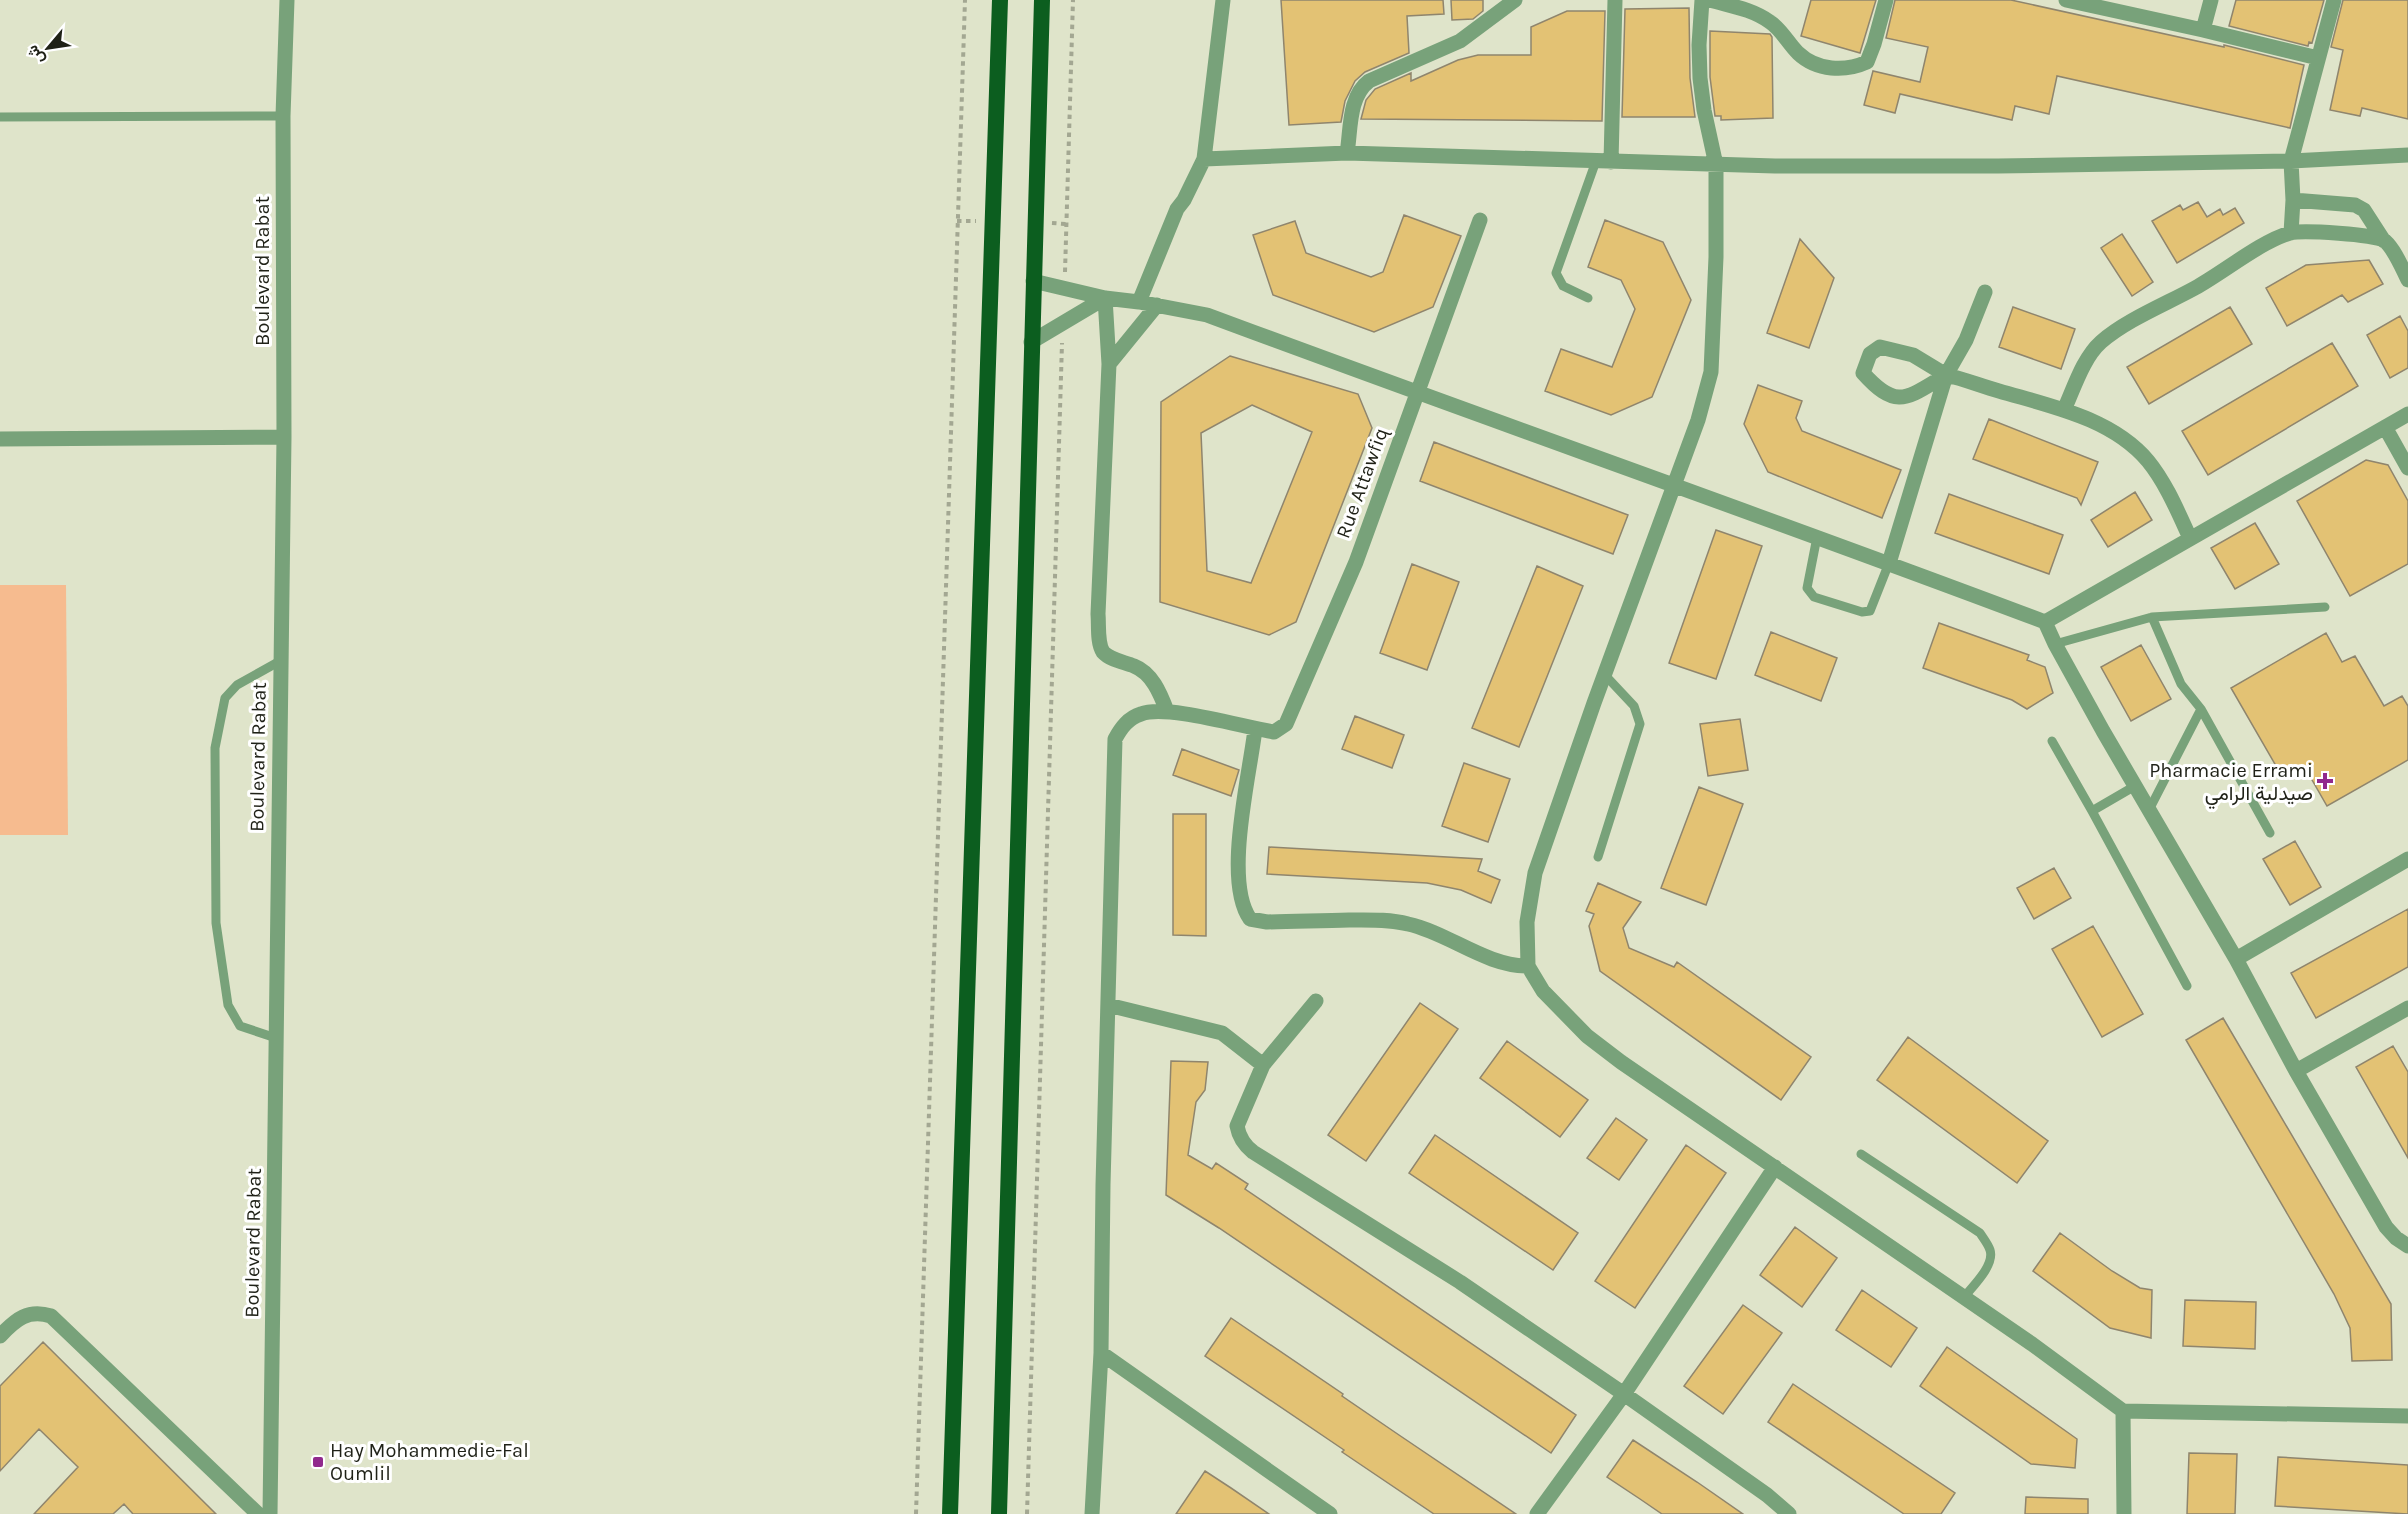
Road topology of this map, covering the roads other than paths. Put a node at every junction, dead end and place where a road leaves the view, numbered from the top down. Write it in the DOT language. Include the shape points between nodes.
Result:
graph roads {
  1 [pos="287,0"];
  2 [pos="1000,0"];
  3 [pos="1042,0"];
  4 [pos="1223,0"];
  5 [pos="1515,0"];
  6 [pos="1615,0"];
  7 [pos="1702,0"];
  8 [pos="1710,0"];
  9 [pos="1886,0"];
  10 [pos="2066,0"];
  11 [pos="2211,0"];
  12 [pos="2334,0"];
  13 [pos="2203,30"];
  14 [pos="2318,58"];
  15 [pos="283,116"];
  16 [pos="0,117"];
  17 [pos="1347,153"];
  18 [pos="2408,155"];
  19 [pos="1204,159"];
  20 [pos="2291,161"];
  21 [pos="1603,162"];
  22 [pos="1716,165"];
  23 [pos="2293,200"];
  24 [pos="1480,220"];
  25 [pos="2291,233"];
  26 [pos="2384,241"];
  27 [pos="2408,280"];
  28 [pos="1033,281"];
  29 [pos="1985,292"];
  30 [pos="1105,298"];
  31 [pos="1588,298"];
  32 [pos="1139,302"];
  33 [pos="1157,305"];
  34 [pos="1031,342"];
  35 [pos="1109,364"];
  36 [pos="1946,375"];
  37 [pos="1416,393"];
  38 [pos="2064,410"];
  39 [pos="2408,414"];
  40 [pos="2385,428"];
  41 [pos="284,437"];
  42 [pos="0,439"];
  43 [pos="2408,468"];
  44 [pos="1673,487"];
  45 [pos="1817,537"];
  46 [pos="2190,538"];
  47 [pos="1890,563"];
  48 [pos="2325,608"];
  49 [pos="2152,617"];
  50 [pos="2045,622"];
  51 [pos="2055,644"];
  52 [pos="280,661"];
  53 [pos="1605,674"];
  54 [pos="2201,709"];
  55 [pos="1167,711"];
  56 [pos="1255,729"];
  57 [pos="2052,741"];
  58 [pos="2135,786"];
  59 [pos="2150,810"];
  60 [pos="2092,811"];
  61 [pos="2270,832"];
  62 [pos="1598,857"];
  63 [pos="2408,859"];
  64 [pos="2236,959"];
  65 [pos="1528,966"];
  66 [pos="2187,986"];
  67 [pos="1316,1000"];
  68 [pos="1108,1005"];
  69 [pos="2408,1008"];
  70 [pos="276,1038"];
  71 [pos="1263,1065"];
  72 [pos="2296,1071"];
  73 [pos="1861,1154"];
  74 [pos="1775,1167"];
  75 [pos="2408,1246"];
  76 [pos="1964,1297"];
  77 [pos="0,1336"];
  78 [pos="1101,1353"];
  79 [pos="1624,1394"];
  80 [pos="2123,1411"];
  81 [pos="2408,1416"];
  82 [pos="258,1514"];
  83 [pos="270,1514"];
  84 [pos="950,1514"];
  85 [pos="999,1514"];
  86 [pos="1092,1514"];
  87 [pos="1330,1514"];
  88 [pos="1538,1514"];
  89 [pos="1789,1514"];
  90 [pos="2124,1514"];
  1 -- 15 [label="street, Boulevard Rabat"];
  2 -- 84 [label="highway"];
  3 -- 28 [label="highway"];
  4 -- 19 [label="street"];
  5 -- 17 [label="street" via="1460,41 1362,87 1355,101"];
  6 -- 21 [label="street"];
  7 -- 22 [label="street" via="1700,78"];
  8 -- 9 [label="street" via="1751,11 1773,23 1800,54 1822,67 1852,69 1867,62"];
  10 -- 13 [label="street"];
  11 -- 13 [label="street"];
  12 -- 14 [label="street"];
  13 -- 14 [label="street"];
  14 -- 20 [label="street"];
  15 -- 16 [label="lane"];
  15 -- 41 [label="street, Boulevard Rabat"];
  17 -- 19 [label="street"];
  17 -- 21 [label="street"];
  18 -- 20 [label="street"];
  19 -- 32 [label="street" via="1177,209"];
  20 -- 22 [label="street"];
  20 -- 23 [label="street"];
  21 -- 22 [label="street"];
  21 -- 31 [label="lane" via="1556,273 1563,286"];
  22 -- 44 [label="street" via="1711,372"];
  23 -- 25 [label="street"];
  23 -- 26 [label="street" via="2355,205 2364,210"];
  24 -- 37 [label="street, Rue Attawfiq"];
  25 -- 26 [label="street" via="2364,235"];
  25 -- 38 [label="street" via="2100,343"];
  26 -- 27 [label="street"];
  28 -- 30 [label="street"];
  28 -- 34 [label="highway"];
  29 -- 36 [label="street" via="1966,340"];
  30 -- 32 [label="street"];
  30 -- 34 [label="street"];
  30 -- 35 [label="street"];
  32 -- 33 [label="street"];
  33 -- 35 [label="street"];
  33 -- 37 [label="street" via="1207,315"];
  34 -- 85 [label="highway"];
  35 -- 55 [label="street" via="1098,614 1100,646 1110,657 1137,667 1158,687"];
  36 -- 36 [label="street" via="1914,394 1894,398 1879,390 1863,372 1870,354 1880,347 1913,355"];
  36 -- 38 [label="street"];
  36 -- 47 [label="street"];
  37 -- 44 [label="street"];
  37 -- 56 [label="street, Rue Attawfiq" via="1356,562 1294,706 1281,729"];
  38 -- 46 [label="street" via="2115,433 2148,462"];
  39 -- 40 [label="street"];
  40 -- 43 [label="street"];
  40 -- 46 [label="street"];
  41 -- 42 [label="street"];
  41 -- 52 [label="street, Boulevard Rabat"];
  44 -- 45 [label="street"];
  44 -- 53 [label="street"];
  45 -- 47 [label="street"];
  45 -- 47 [label="lane" via="1807,588 1814,597 1870,612"];
  46 -- 50 [label="street"];
  47 -- 50 [label="street"];
  48 -- 49 [label="lane"];
  49 -- 51 [label="lane"];
  49 -- 54 [label="lane" via="2181,684"];
  50 -- 51 [label="street"];
  51 -- 58 [label="street"];
  52 -- 70 [label="street, Boulevard Rabat"];
  52 -- 70 [label="lane" via="237,685 225,698 215,748 216,923 228,1005 240,1026"];
  53 -- 62 [label="lane" via="1634,706 1640,724"];
  53 -- 65 [label="street" via="1535,873 1527,922"];
  54 -- 59 [label="lane"];
  54 -- 61 [label="lane"];
  55 -- 56 [label="street"];
  55 -- 68 [label="street" via="1142,713 1122,727 1115,739"];
  56 -- 65 [label="street" via="1239,844 1239,884 1244,911 1250,919 1409,924 1511,965"];
  57 -- 60 [label="lane"];
  58 -- 59 [label="street"];
  58 -- 60 [label="lane"];
  59 -- 64 [label="street"];
  60 -- 66 [label="lane"];
  63 -- 64 [label="street"];
  64 -- 72 [label="street"];
  65 -- 74 [label="street" via="1543,990 1587,1036"];
  67 -- 71 [label="street"];
  68 -- 71 [label="street" via="1222,1033"];
  68 -- 78 [label="street"];
  69 -- 72 [label="street"];
  70 -- 83 [label="street, Boulevard Rabat"];
  71 -- 79 [label="street" via="1237,1126 1239,1135 1253,1152 1460,1282"];
  72 -- 75 [label="street" via="2386,1227"];
  73 -- 76 [label="lane" via="1980,1233 1991,1256"];
  74 -- 76 [label="street"];
  74 -- 79 [label="street"];
  76 -- 80 [label="street"];
  77 -- 82 [label="street" via="26,1314 39,1312 51,1316"];
  78 -- 86 [label="street"];
  78 -- 87 [label="street"];
  79 -- 88 [label="street"];
  79 -- 89 [label="street"];
  80 -- 81 [label="street"];
  80 -- 90 [label="street"];
}
